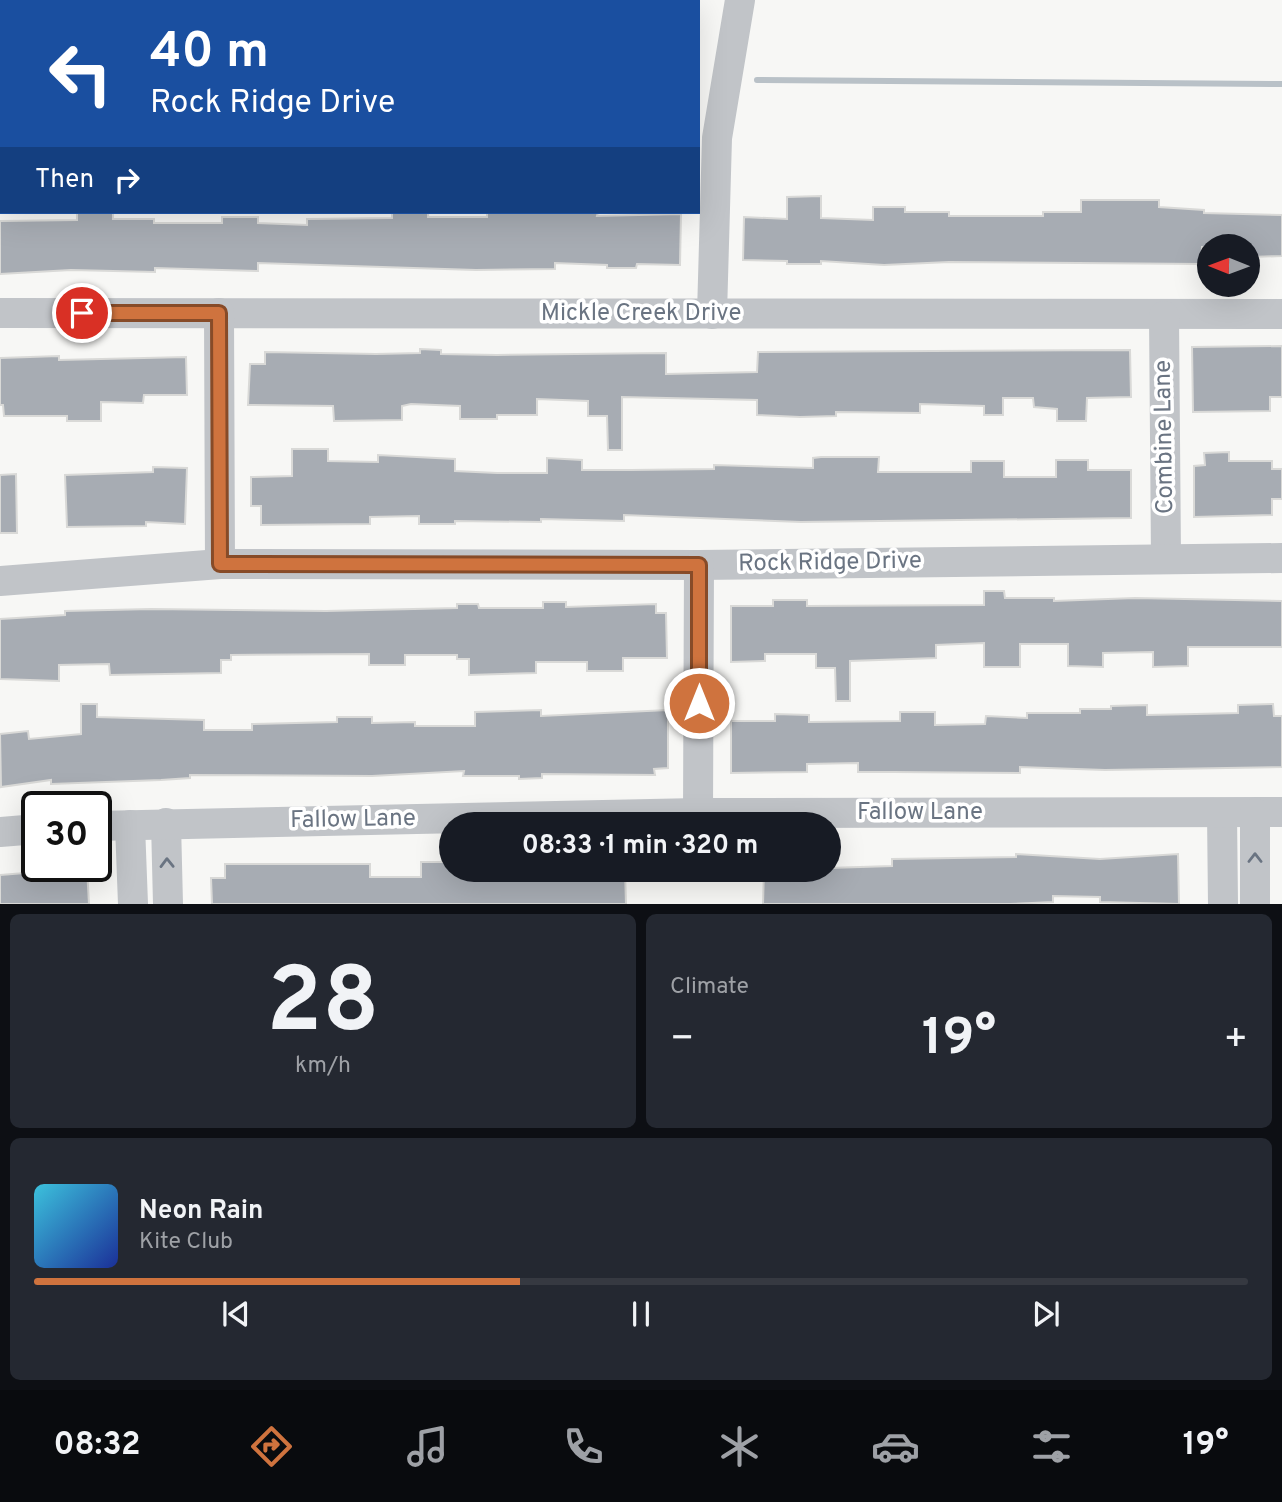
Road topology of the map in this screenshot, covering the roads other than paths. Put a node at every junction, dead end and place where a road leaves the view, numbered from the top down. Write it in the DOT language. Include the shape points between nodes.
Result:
graph roads {
  1 [pos="740,0"];
  2 [pos="0,313"];
  3 [pos="219,313"];
  4 [pos="712,314"];
  5 [pos="1282,314"];
  6 [pos="1164,316"];
  7 [pos="1166,558"];
  8 [pos="1282,558"];
  9 [pos="220,564"];
  10 [pos="699,565"];
  11 [pos="0,581"];
  12 [pos="698,812"];
  13 [pos="841,813"];
  14 [pos="1222,813"];
  15 [pos="1269,813"];
  16 [pos="439,818"];
  17 [pos="166,823"];
  18 [pos="130,825"];
  19 [pos="112,826"];
  20 [pos="21,830"];
  21 [pos="0,832"];
  22 [pos="133,904"];
  23 [pos="168,904"];
  24 [pos="1223,904"];
  25 [pos="1255,904"];
  1 -- 4 [label="street" via="717,138"];
  2 -- 3 [label="street, Mickle Creek Drive"];
  3 -- 4 [label="street, Mickle Creek Drive"];
  3 -- 9 [label="street"];
  4 -- 6 [label="street, Mickle Creek Drive"];
  5 -- 6 [label="street, Mickle Creek Drive"];
  6 -- 7 [label="street, Combine Lane"];
  7 -- 8 [label="street, Rock Ridge Drive"];
  7 -- 10 [label="street, Rock Ridge Drive"];
  9 -- 10 [label="street, Rock Ridge Drive"];
  9 -- 11 [label="street, Rock Ridge Drive"];
  10 -- 12 [label="street"];
  13 -- 14 [label="street, Fallow Lane"];
  14 -- 15 [label="street, Fallow Lane"];
  14 -- 24 [label="street"];
  25 -- 15 [label="street, one-way"];
  16 -- 17 [label="street, Fallow Lane"];
  17 -- 18 [label="street, Fallow Lane"];
  23 -- 17 [label="street, one-way"];
  18 -- 19 [label="street, Fallow Lane"];
  18 -- 22 [label="street"];
  20 -- 21 [label="street"];
}
